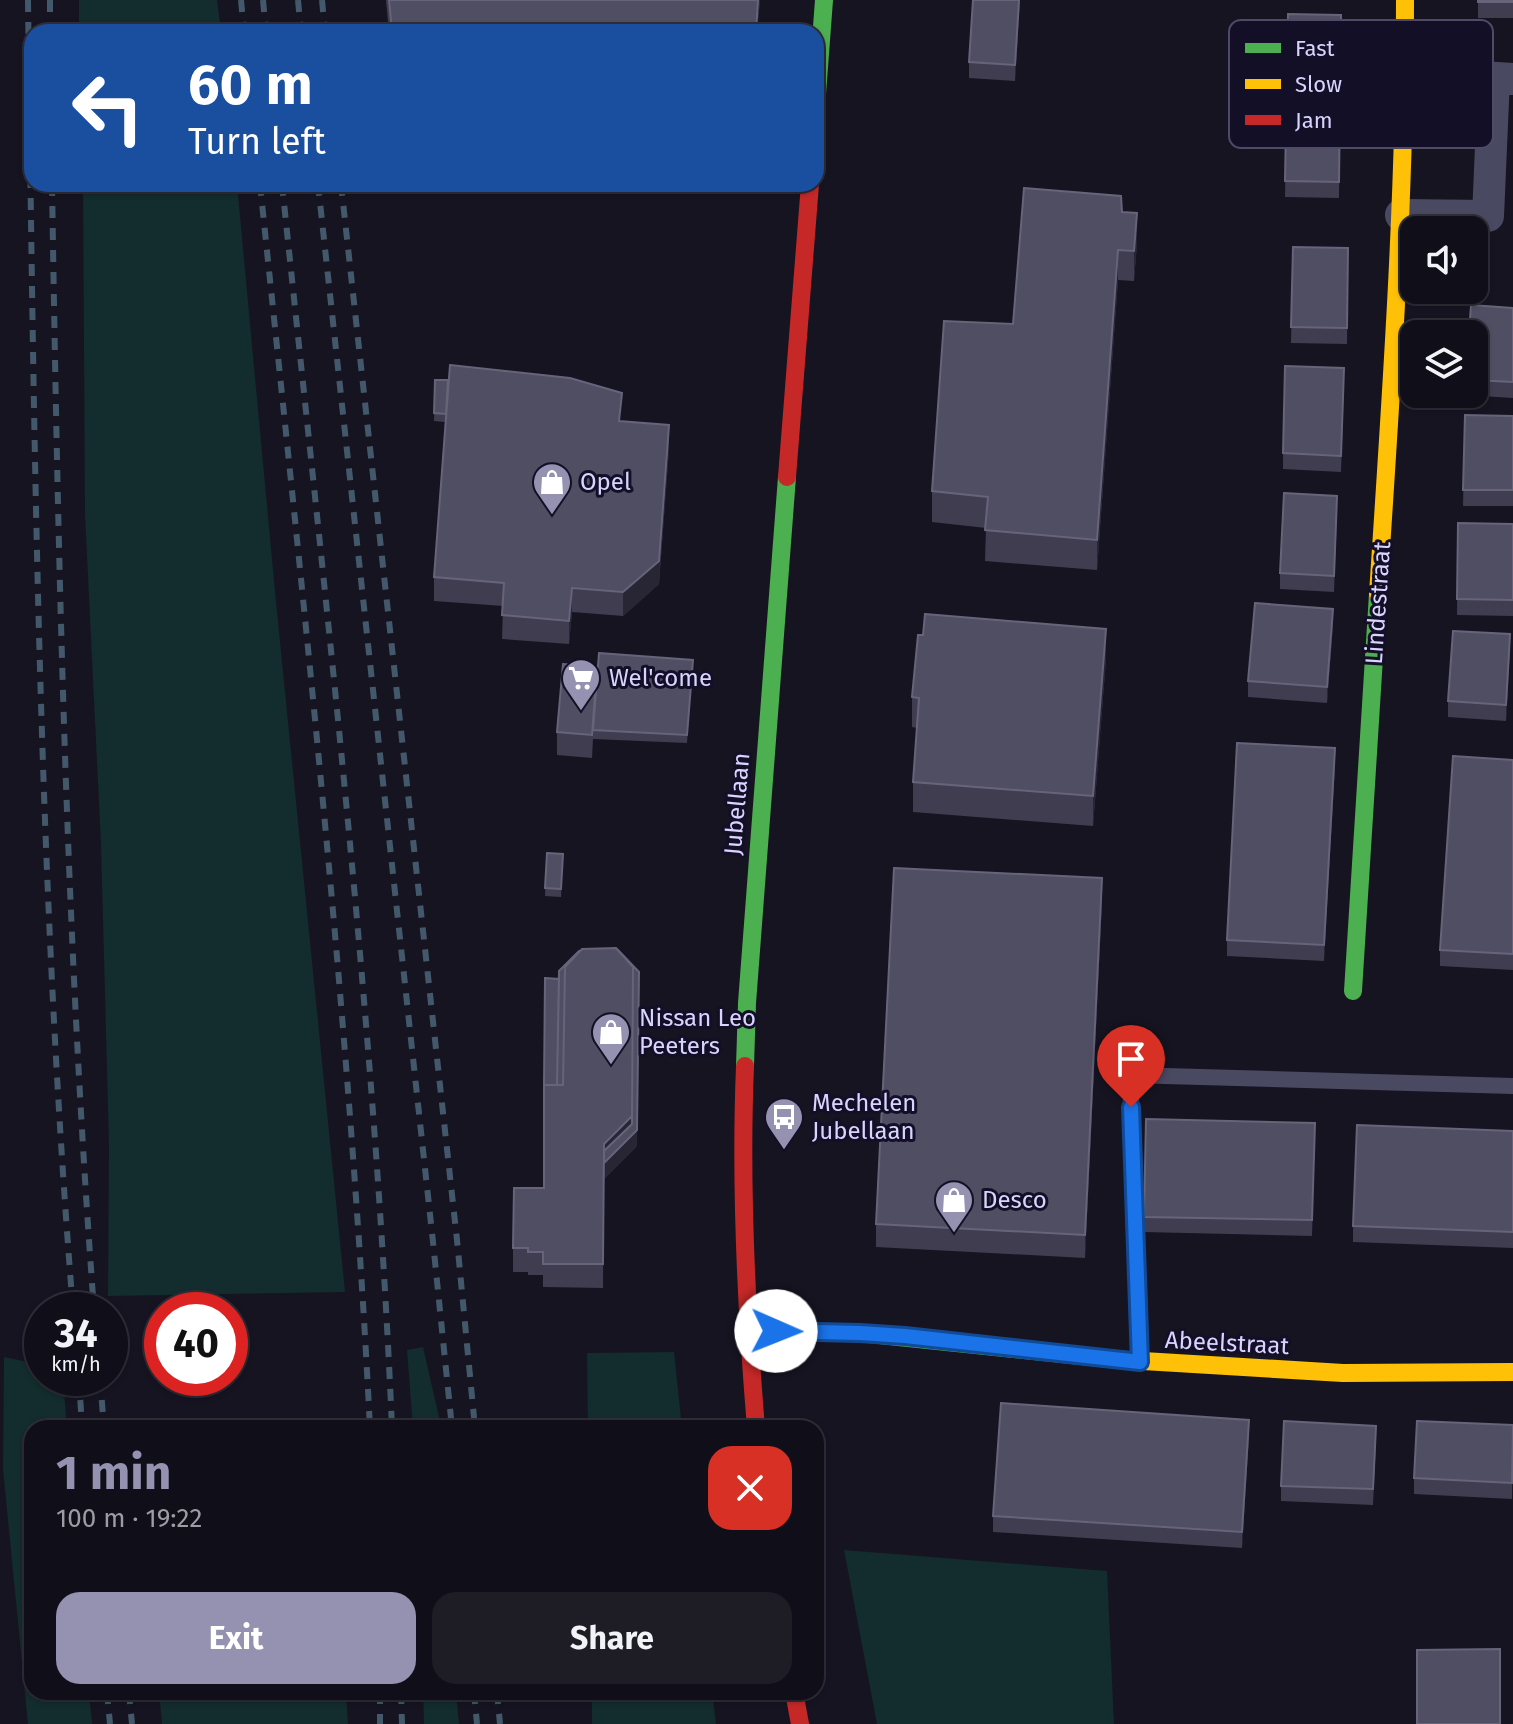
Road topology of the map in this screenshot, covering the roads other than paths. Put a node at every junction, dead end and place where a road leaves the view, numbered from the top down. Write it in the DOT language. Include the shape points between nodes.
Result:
graph roads {
  1 [pos="824,0"];
  2 [pos="822,24"];
  3 [pos="1503,78"];
  4 [pos="1403,148"];
  5 [pos="809,192"];
  6 [pos="1401,215"];
  7 [pos="1353,991"];
  8 [pos="1513,1086"];
  9 [pos="748,1331"];
  10 [pos="1140,1362"];
  11 [pos="1513,1372"];
  12 [pos="755,1420"];
  13 [pos="796,1700"];
  14 [pos="800,1724"];
  1 -- 2 [label="street"];
  3 -- 6 [label="street" via="1488,216"];
  4 -- 6 [label="street, Lindestraat"];
  5 -- 9 [label="street, Jubellaan" via="747,1003 743,1122"];
  6 -- 7 [label="street, Lindestraat"];
  8 -- 10 [label="lane" via="1130,1075"];
  9 -- 10 [label="street, Abeelstraat" via="905,1336"];
  9 -- 12 [label="street, Jubellaan"];
  10 -- 11 [label="street, Abeelstraat" via="1343,1373"];
  13 -- 14 [label="street"];
}
